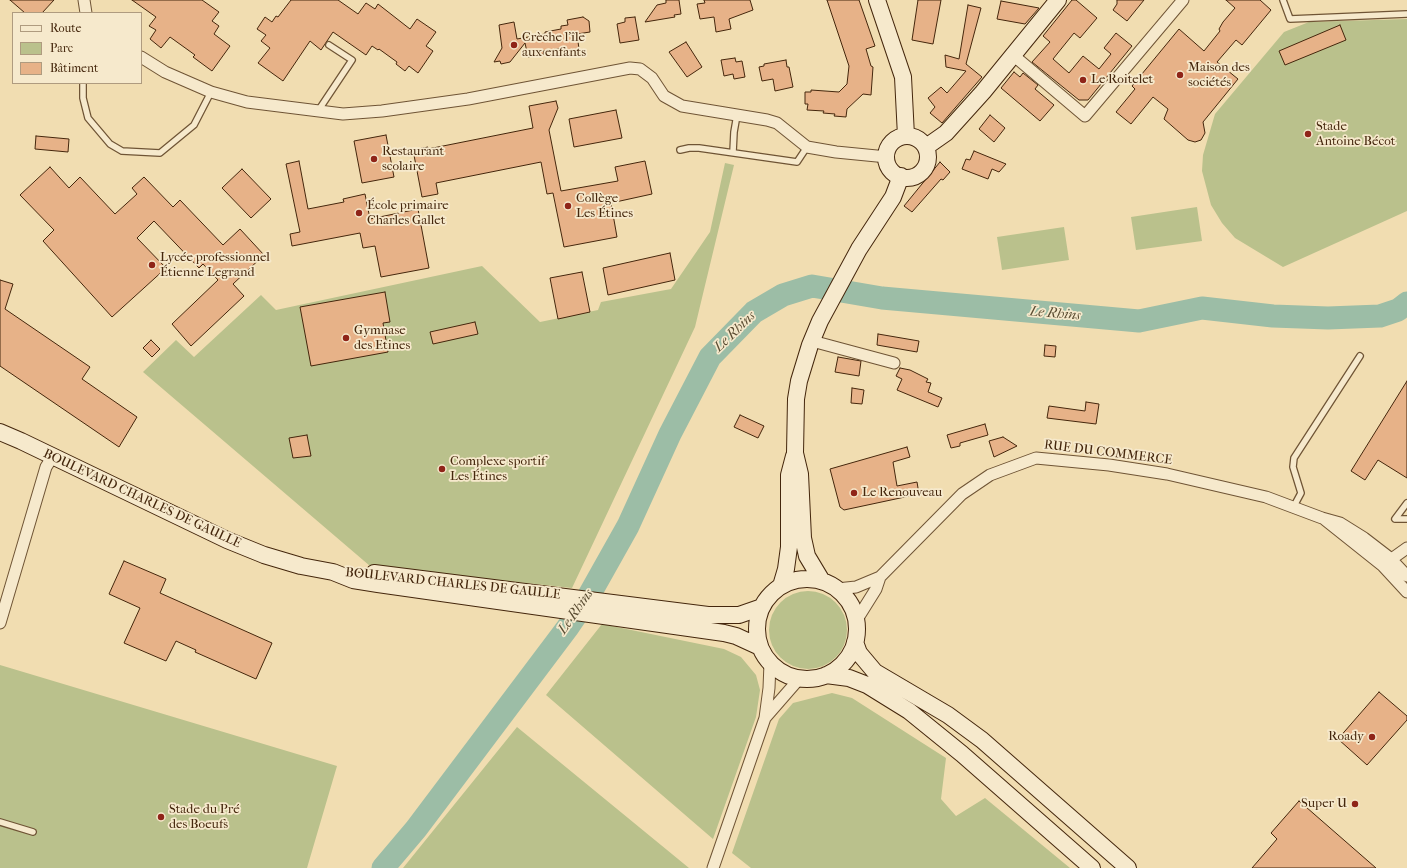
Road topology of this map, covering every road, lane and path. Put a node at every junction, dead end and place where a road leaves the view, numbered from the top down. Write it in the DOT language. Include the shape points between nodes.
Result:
graph roads {
  1 [pos="84,0"];
  2 [pos="877,0"];
  3 [pos="1058,0"];
  4 [pos="1183,0"];
  5 [pos="1283,0"];
  6 [pos="86,12"];
  7 [pos="1407,14"];
  8 [pos="330,45"];
  9 [pos="1013,55"];
  10 [pos="142,58"];
  11 [pos="83,84"];
  12 [pos="211,92"];
  13 [pos="318,112"];
  14 [pos="737,115"];
  15 [pos="906,136"];
  16 [pos="807,147"];
  17 [pos="926,147"];
  18 [pos="680,150"];
  19 [pos="733,152"];
  20 [pos="887,157"];
  21 [pos="901,176"];
  22 [pos="812,341"];
  23 [pos="1360,356"];
  24 [pos="894,362"];
  25 [pos="0,432"];
  26 [pos="795,453"];
  27 [pos="53,456"];
  28 [pos="1407,503"];
  29 [pos="1294,506"];
  30 [pos="1407,519"];
  31 [pos="1407,548"];
  32 [pos="1387,562"];
  33 [pos="880,577"];
  34 [pos="1404,579"];
  35 [pos="822,581"];
  36 [pos="781,586"];
  37 [pos="837,589"];
  38 [pos="1407,592"];
  39 [pos="546,601"];
  40 [pos="762,607"];
  41 [pos="856,621"];
  42 [pos="0,623"];
  43 [pos="855,642"];
  44 [pos="760,647"];
  45 [pos="770,663"];
  46 [pos="826,675"];
  47 [pos="799,679"];
  48 [pos="765,718"];
  49 [pos="0,822"];
  50 [pos="33,832"];
  51 [pos="713,868"];
  52 [pos="1092,868"];
  53 [pos="1128,868"];
  1 -- 6 [label="street"];
  2 -- 15 [label="main road" via="903,77"];
  3 -- 9 [label="main road"];
  4 -- 9 [label="street" via="1085,116"];
  5 -- 7 [label="lane" via="1290,19"];
  8 -- 13 [label="lane" via="352,60"];
  9 -- 17 [label="main road" via="946,133"];
  10 -- 12 [label="street" via="165,72"];
  11 -- 12 [label="lane" via="83,98 88,118 110,144 122,151 160,153 194,125"];
  12 -- 13 [label="street" via="247,102"];
  13 -- 14 [label="street" via="343,114 382,111 460,100 630,68 640,69 652,78 664,96 678,104"];
  14 -- 16 [label="street" via="777,123"];
  14 -- 19 [label="lane"];
  15 -- 17 [label="main road" via="917,139"];
  15 -- 20 [label="main road" via="894,141"];
  16 -- 19 [label="lane" via="797,162"];
  16 -- 20 [label="street"];
  17 -- 21 [label="main road" via="928,159 923,170 913,177"];
  18 -- 19 [label="lane" via="700,148"];
  20 -- 21 [label="main road" via="891,169"];
  21 -- 22 [label="main road" via="893,196 859,249"];
  22 -- 24 [label="street"];
  22 -- 26 [label="main road" via="796,399"];
  23 -- 29 [label="lane" via="1294,458 1293,467 1301,493"];
  25 -- 27 [label="main road, BOULEVARD CHARLES DE GAULLE"];
  26 -- 35 [label="main road" via="800,474 803,538 807,556"];
  26 -- 36 [label="main road" via="789,475 788,547"];
  27 -- 39 [label="main road, BOULEVARD CHARLES DE GAULLE" via="226,540 301,566 333,572 353,580"];
  27 -- 42 [label="street" via="46,467"];
  28 -- 30 [label="lane" via="1396,520"];
  29 -- 32 [label="street, RUE DU COMMERCE" via="1322,518"];
  29 -- 33 [label="street, RUE DU COMMERCE" via="1167,474 1036,458 990,475 962,494"];
  31 -- 32 [label="street"];
  32 -- 34 [label="street, RUE DU COMMERCE"];
  33 -- 37 [label="street, RUE DU COMMERCE" via="856,587"];
  33 -- 41 [label="street, RUE DU COMMERCE" via="876,589"];
  34 -- 38 [label="street, RUE DU COMMERCE"];
  35 -- 36 [label="main road" via="801,579"];
  35 -- 37 [label="main road"];
  36 -- 40 [label="main road" via="770,595"];
  37 -- 41 [label="main road" via="850,603"];
  39 -- 40 [label="main road, BOULEVARD CHARLES DE GAULLE" via="629,604 729,616"];
  39 -- 44 [label="main road, BOULEVARD CHARLES DE GAULLE" via="622,619 724,633"];
  40 -- 44 [label="main road" via="757,627"];
  41 -- 43 [label="main road"];
  43 -- 46 [label="main road" via="849,656 839,667"];
  43 -- 53 [label="main road" via="859,653 875,672 948,715 982,740"];
  44 -- 45 [label="main road"];
  45 -- 47 [label="main road" via="788,676"];
  45 -- 48 [label="street"];
  46 -- 47 [label="main road" via="813,679"];
  46 -- 52 [label="main road" via="849,678 867,685 909,711"];
  47 -- 48 [label="street"];
  48 -- 51 [label="street"];
  49 -- 50 [label="lane"];
}
